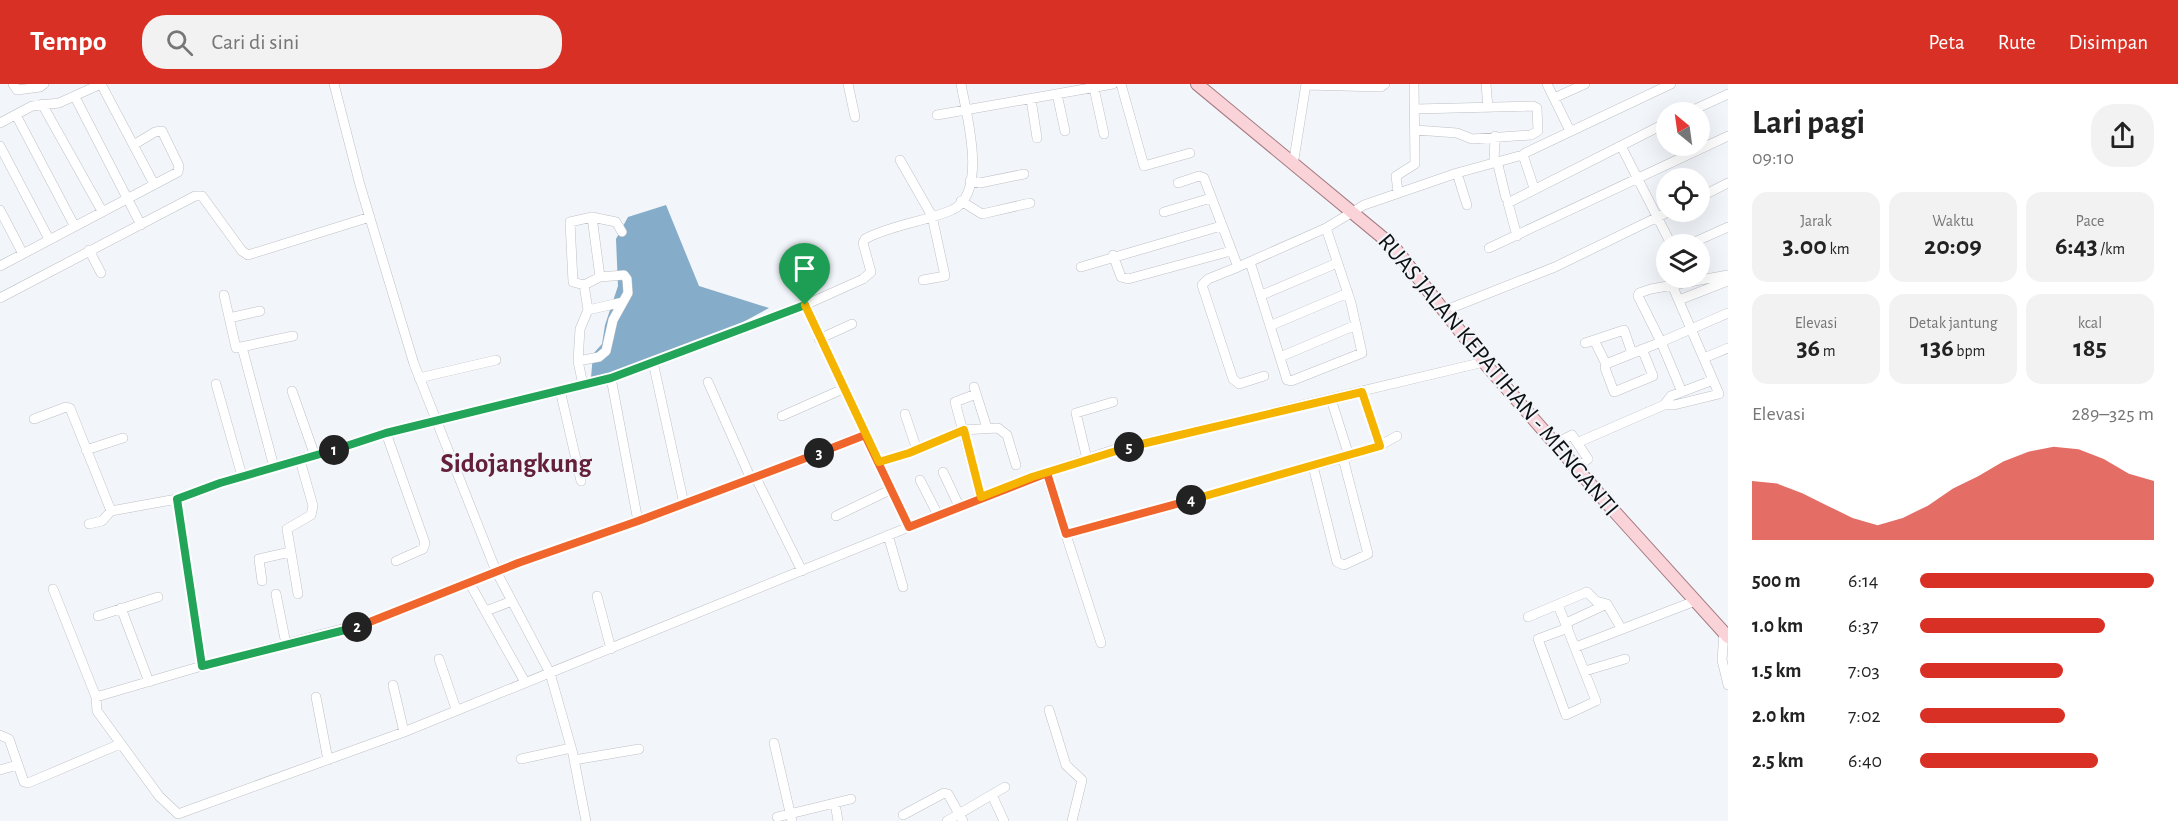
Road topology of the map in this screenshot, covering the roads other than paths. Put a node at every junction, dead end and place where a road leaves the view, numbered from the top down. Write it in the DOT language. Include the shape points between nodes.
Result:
graph roads {
  1 [pos="13,84"];
  2 [pos="44,84"];
  3 [pos="334,84"];
  4 [pos="848,84"];
  5 [pos="961,84"];
  6 [pos="1113,84"];
  7 [pos="1121,84"];
  8 [pos="1197,84"];
  9 [pos="1385,84"];
  10 [pos="1414,84"];
  11 [pos="1486,84"];
  12 [pos="1547,84"];
  13 [pos="1585,84"];
  14 [pos="1670,84"];
  15 [pos="1306,85"];
  16 [pos="1094,88"];
  17 [pos="1057,94"];
  18 [pos="1728,94"];
  19 [pos="75,97"];
  20 [pos="1554,98"];
  21 [pos="1031,99"];
  22 [pos="1710,102"];
  23 [pos="42,104"];
  24 [pos="1488,108"];
  25 [pos="1416,109"];
  26 [pos="966,111"];
  27 [pos="16,115"];
  28 [pos="937,115"];
  29 [pos="855,117"];
  30 [pos="0,123"];
  31 [pos="1656,128"];
  32 [pos="1416,130"];
  33 [pos="1570,130"];
  34 [pos="1065,131"];
  35 [pos="1104,134"];
  36 [pos="1495,136"];
  37 [pos="1728,136"];
  38 [pos="1037,138"];
  39 [pos="135,144"];
  40 [pos="0,146"];
  41 [pos="1621,146"];
  42 [pos="1190,153"];
  43 [pos="1520,156"];
  44 [pos="900,160"];
  45 [pos="1496,162"];
  46 [pos="1293,165"];
  47 [pos="1457,173"];
  48 [pos="1024,174"];
  49 [pos="1637,179"];
  50 [pos="970,181"];
  51 [pos="1178,183"];
  52 [pos="1728,183"];
  53 [pos="154,184"];
  54 [pos="1534,188"];
  55 [pos="1398,192"];
  56 [pos="1710,192"];
  57 [pos="128,198"];
  58 [pos="1211,198"];
  59 [pos="1506,198"];
  60 [pos="961,201"];
  61 [pos="1030,202"];
  62 [pos="1467,205"];
  63 [pos="0,210"];
  64 [pos="102,211"];
  65 [pos="1164,212"];
  66 [pos="1352,212"];
  67 [pos="932,216"];
  68 [pos="370,217"];
  69 [pos="592,217"];
  70 [pos="1656,217"];
  71 [pos="74,225"];
  72 [pos="141,225"];
  73 [pos="1221,226"];
  74 [pos="1326,228"];
  75 [pos="1727,230"];
  76 [pos="621,232"];
  77 [pos="1518,236"];
  78 [pos="1710,236"];
  79 [pos="49,239"];
  80 [pos="1489,248"];
  81 [pos="89,250"];
  82 [pos="1231,251"];
  83 [pos="23,254"];
  84 [pos="1113,255"];
  85 [pos="1250,262"];
  86 [pos="1338,263"];
  87 [pos="0,266"];
  88 [pos="1081,267"];
  89 [pos="1238,267"];
  90 [pos="101,273"];
  91 [pos="1728,275"];
  92 [pos="600,278"];
  93 [pos="1710,278"];
  94 [pos="923,280"];
  95 [pos="1728,281"];
  96 [pos="584,285"];
  97 [pos="1656,288"];
  98 [pos="1673,288"];
  99 [pos="1348,293"];
  100 [pos="224,294"];
  101 [pos="1262,295"];
  102 [pos="0,298"];
  103 [pos="1679,300"];
  104 [pos="623,302"];
  105 [pos="805,305"];
  106 [pos="588,310"];
  107 [pos="1446,310"];
  108 [pos="260,311"];
  109 [pos="1728,313"];
  110 [pos="229,318"];
  111 [pos="852,324"];
  112 [pos="1272,325"];
  113 [pos="1356,325"];
  114 [pos="1691,328"];
  115 [pos="293,336"];
  116 [pos="819,339"];
  117 [pos="1661,342"];
  118 [pos="242,347"];
  119 [pos="1728,348"];
  120 [pos="1642,350"];
  121 [pos="1632,353"];
  122 [pos="1280,357"];
  123 [pos="1704,358"];
  124 [pos="496,360"];
  125 [pos="578,361"];
  126 [pos="652,362"];
  127 [pos="1484,362"];
  128 [pos="1606,364"];
  129 [pos="1264,376"];
  130 [pos="419,378"];
  131 [pos="611,378"];
  132 [pos="1713,380"];
  133 [pos="708,382"];
  134 [pos="216,384"];
  135 [pos="583,385"];
  136 [pos="843,389"];
  137 [pos="560,390"];
  138 [pos="292,391"];
  139 [pos="1362,392"];
  140 [pos="1682,392"];
  141 [pos="1331,399"];
  142 [pos="1113,402"];
  143 [pos="1664,405"];
  144 [pos="905,414"];
  145 [pos="782,416"];
  146 [pos="34,419"];
  147 [pos="435,421"];
  148 [pos="987,428"];
  149 [pos="964,430"];
  150 [pos="386,433"];
  151 [pos="865,435"];
  152 [pos="1397,436"];
  153 [pos="123,438"];
  154 [pos="1579,442"];
  155 [pos="1555,444"];
  156 [pos="1380,446"];
  157 [pos="86,450"];
  158 [pos="917,450"];
  159 [pos="315,456"];
  160 [pos="1346,457"];
  161 [pos="1087,459"];
  162 [pos="300,460"];
  163 [pos="879,462"];
  164 [pos="1016,465"];
  165 [pos="1313,466"];
  166 [pos="274,467"];
  167 [pos="1576,468"];
  168 [pos="943,472"];
  169 [pos="1047,473"];
  170 [pos="242,476"];
  171 [pos="753,478"];
  172 [pos="920,480"];
  173 [pos="581,481"];
  174 [pos="892,489"];
  175 [pos="981,497"];
  176 [pos="177,499"];
  177 [pos="684,504"];
  178 [pos="959,506"];
  179 [pos="111,512"];
  180 [pos="938,515"];
  181 [pos="836,516"];
  182 [pos="638,521"];
  183 [pos="89,524"];
  184 [pos="909,527"];
  185 [pos="1066,534"];
  186 [pos="888,535"];
  187 [pos="290,552"];
  188 [pos="396,561"];
  189 [pos="496,571"];
  190 [pos="802,571"];
  191 [pos="262,581"];
  192 [pos="469,582"];
  193 [pos="903,587"];
  194 [pos="53,589"];
  195 [pos="276,594"];
  196 [pos="298,594"];
  197 [pos="597,596"];
  198 [pos="158,597"];
  199 [pos="512,601"];
  200 [pos="1695,601"];
  201 [pos="1607,604"];
  202 [pos="1558,605"];
  203 [pos="121,608"];
  204 [pos="486,611"];
  205 [pos="98,616"];
  206 [pos="1528,617"];
  207 [pos="1567,626"];
  208 [pos="1621,628"];
  209 [pos="1726,635"];
  210 [pos="1101,643"];
  211 [pos="286,644"];
  212 [pos="1576,647"];
  213 [pos="610,649"];
  214 [pos="439,659"];
  215 [pos="1625,659"];
  216 [pos="202,666"];
  217 [pos="1585,671"];
  218 [pos="550,673"];
  219 [pos="149,682"];
  220 [pos="525,682"];
  221 [pos="393,685"];
  222 [pos="1728,685"];
  223 [pos="96,697"];
  224 [pos="316,697"];
  225 [pos="456,709"];
  226 [pos="1049,710"];
  227 [pos="404,732"];
  228 [pos="0,735"];
  229 [pos="774,743"];
  230 [pos="120,744"];
  231 [pos="571,748"];
  232 [pos="639,749"];
  233 [pos="521,759"];
  234 [pos="328,760"];
  235 [pos="574,760"];
  236 [pos="17,765"];
  237 [pos="0,770"];
  238 [pos="1005,787"];
  239 [pos="992,795"];
  240 [pos="850,799"];
  241 [pos="835,803"];
  242 [pos="903,815"];
  243 [pos="777,817"];
  244 [pos="791,817"];
  245 [pos="961,817"];
  246 [pos="586,821"];
  247 [pos="838,821"];
  248 [pos="947,821"];
  249 [pos="1005,821"];
  250 [pos="1072,821"];
  1 -- 2 [label="street" via="17,90"];
  3 -- 68 [label="street"];
  4 -- 29 [label="street"];
  5 -- 26 [label="street"];
  6 -- 16 [label="street"];
  7 -- 42 [label="street" via="1144,166"];
  8 -- 46 [label="main road, RUAS JALAN KEPATIHAN - MENGANTI"];
  9 -- 15 [label="street"];
  10 -- 25 [label="street"];
  11 -- 24 [label="street"];
  12 -- 20 [label="street"];
  13 -- 20 [label="street"];
  14 -- 33 [label="street"];
  15 -- 46 [label="street"];
  16 -- 17 [label="street"];
  16 -- 35 [label="street"];
  17 -- 21 [label="street"];
  17 -- 34 [label="street"];
  18 -- 22 [label="street"];
  19 -- 23 [label="street"];
  19 -- 39 [label="street" via="101,84"];
  19 -- 57 [label="street"];
  20 -- 33 [label="street"];
  21 -- 26 [label="street"];
  21 -- 38 [label="street"];
  23 -- 27 [label="street"];
  23 -- 64 [label="street"];
  24 -- 25 [label="street"];
  24 -- 36 [label="street" via="1536,108 1538,133"];
  25 -- 32 [label="street"];
  26 -- 28 [label="street"];
  26 -- 50 [label="street" via="973,144"];
  27 -- 30 [label="street"];
  27 -- 71 [label="street"];
  31 -- 41 [label="street"];
  32 -- 36 [label="street" via="1457,133 1473,139"];
  32 -- 55 [label="street" via="1414,166 1397,174"];
  33 -- 54 [label="street" via="1523,155"];
  36 -- 45 [label="street"];
  37 -- 49 [label="street"];
  39 -- 53 [label="street"];
  39 -- 53 [label="street" via="162,131 179,166 178,172"];
  40 -- 79 [label="street"];
  41 -- 49 [label="street"];
  41 -- 54 [label="street"];
  43 -- 45 [label="street"];
  44 -- 67 [label="street"];
  45 -- 47 [label="street"];
  45 -- 59 [label="street"];
  46 -- 66 [label="main road, RUAS JALAN KEPATIHAN - MENGANTI"];
  47 -- 55 [label="street"];
  47 -- 62 [label="street"];
  48 -- 50 [label="street" via="980,183"];
  49 -- 70 [label="street"];
  49 -- 77 [label="street"];
  50 -- 60 [label="street"];
  51 -- 58 [label="street" via="1202,176"];
  52 -- 56 [label="street"];
  53 -- 57 [label="street"];
  54 -- 77 [label="street" via="1509,203"];
  55 -- 66 [label="street"];
  57 -- 64 [label="street"];
  57 -- 72 [label="street"];
  58 -- 65 [label="street"];
  58 -- 73 [label="street"];
  60 -- 61 [label="street" via="982,214"];
  60 -- 67 [label="street" via="952,210"];
  63 -- 83 [label="street"];
  64 -- 71 [label="street"];
  66 -- 74 [label="street"];
  66 -- 107 [label="main road, RUAS JALAN KEPATIHAN - MENGANTI" via="1394,247"];
  67 -- 94 [label="street" via="945,276"];
  67 -- 105 [label="street" via="865,239 871,272 868,277"];
  68 -- 72 [label="street" via="248,255 199,195"];
  68 -- 130 [label="street"];
  69 -- 76 [label="street" via="616,222"];
  69 -- 92 [label="street"];
  69 -- 96 [label="street" via="569,224 573,282"];
  70 -- 107 [label="street" via="1555,267"];
  71 -- 79 [label="street"];
  72 -- 81 [label="street"];
  73 -- 82 [label="street"];
  73 -- 84 [label="street"];
  74 -- 85 [label="street"];
  74 -- 86 [label="street"];
  75 -- 78 [label="street"];
  77 -- 80 [label="street"];
  79 -- 83 [label="street"];
  81 -- 90 [label="street"];
  81 -- 102 [label="street"];
  82 -- 84 [label="street" via="1128,279 1121,278"];
  82 -- 89 [label="street"];
  83 -- 87 [label="street"];
  84 -- 88 [label="street"];
  85 -- 89 [label="street"];
  85 -- 101 [label="street"];
  86 -- 99 [label="street"];
  86 -- 101 [label="street"];
  89 -- 129 [label="street" via="1202,285 1233,379 1239,384"];
  91 -- 93 [label="street"];
  92 -- 96 [label="street"];
  92 -- 104 [label="street" via="626,277 628,293"];
  95 -- 103 [label="street"];
  96 -- 106 [label="street"];
  97 -- 117 [label="street" via="1638,296"];
  98 -- 103 [label="street"];
  99 -- 112 [label="street"];
  99 -- 113 [label="street"];
  100 -- 110 [label="street"];
  101 -- 112 [label="street"];
  103 -- 114 [label="street"];
  104 -- 106 [label="street"];
  104 -- 125 [label="street" via="613,320 603,355"];
  105 -- 116 [label="street"];
  105 -- 126 [label="street"];
  106 -- 125 [label="street" via="580,329"];
  107 -- 127 [label="main road, RUAS JALAN KEPATIHAN - MENGANTI"];
  108 -- 110 [label="street"];
  109 -- 114 [label="street"];
  110 -- 118 [label="street" via="236,348"];
  111 -- 116 [label="street"];
  112 -- 122 [label="street"];
  113 -- 122 [label="street"];
  113 -- 122 [label="street" via="1362,353 1291,381 1285,376"];
  114 -- 117 [label="street"];
  114 -- 123 [label="street"];
  115 -- 118 [label="street"];
  116 -- 136 [label="street"];
  117 -- 120 [label="street"];
  117 -- 140 [label="street"];
  118 -- 166 [label="street"];
  119 -- 123 [label="street"];
  120 -- 121 [label="street"];
  120 -- 128 [label="street" via="1653,376 1614,392"];
  121 -- 128 [label="street"];
  121 -- 128 [label="street" via="1624,330 1590,341"];
  123 -- 132 [label="street"];
  124 -- 130 [label="street"];
  125 -- 135 [label="street"];
  126 -- 131 [label="street"];
  126 -- 177 [label="street"];
  127 -- 139 [label="street"];
  127 -- 155 [label="main road, RUAS JALAN KEPATIHAN - MENGANTI"];
  130 -- 147 [label="street"];
  131 -- 135 [label="street"];
  131 -- 182 [label="street"];
  132 -- 140 [label="street"];
  132 -- 143 [label="street" via="1719,394"];
  133 -- 171 [label="street"];
  134 -- 170 [label="street"];
  135 -- 137 [label="street"];
  136 -- 145 [label="street"];
  136 -- 151 [label="street"];
  137 -- 147 [label="street"];
  137 -- 173 [label="street"];
  138 -- 159 [label="street"];
  139 -- 141 [label="street"];
  139 -- 156 [label="street"];
  140 -- 143 [label="street" via="1671,396"];
  141 -- 160 [label="street"];
  141 -- 161 [label="street"];
  142 -- 161 [label="street" via="1076,413"];
  143 -- 154 [label="street"];
  144 -- 158 [label="street"];
  146 -- 157 [label="street" via="68,406"];
  147 -- 150 [label="street"];
  147 -- 189 [label="street"];
  148 -- 149 [label="street"];
  148 -- 149 [label="street" via="975,390 956,400"];
  148 -- 164 [label="street" via="1004,430"];
  149 -- 158 [label="street"];
  149 -- 175 [label="street"];
  150 -- 159 [label="street"];
  150 -- 188 [label="street" via="424,543 423,549"];
  151 -- 163 [label="street"];
  151 -- 171 [label="street"];
  152 -- 156 [label="street"];
  153 -- 157 [label="street"];
  154 -- 155 [label="street" via="1572,435"];
  154 -- 167 [label="street" via="1588,459"];
  155 -- 167 [label="main road, RUAS JALAN KEPATIHAN - MENGANTI"];
  156 -- 160 [label="street"];
  157 -- 179 [label="street"];
  158 -- 163 [label="street"];
  159 -- 162 [label="street"];
  160 -- 165 [label="street"];
  160 -- 165 [label="street" via="1368,554 1344,565 1337,562"];
  161 -- 169 [label="street"];
  162 -- 166 [label="street"];
  162 -- 187 [label="street" via="313,511 287,529"];
  163 -- 174 [label="street"];
  165 -- 185 [label="street"];
  166 -- 170 [label="street"];
  167 -- 200 [label="main road, RUAS JALAN KEPATIHAN - MENGANTI"];
  168 -- 178 [label="street"];
  169 -- 175 [label="street"];
  169 -- 185 [label="street"];
  170 -- 176 [label="street"];
  171 -- 177 [label="street"];
  171 -- 190 [label="street"];
  172 -- 180 [label="street"];
  174 -- 181 [label="street"];
  174 -- 184 [label="street"];
  175 -- 178 [label="street"];
  176 -- 179 [label="street"];
  176 -- 216 [label="street"];
  177 -- 182 [label="street"];
  178 -- 180 [label="street"];
  179 -- 183 [label="street" via="102,521"];
  180 -- 184 [label="street"];
  182 -- 189 [label="street"];
  184 -- 186 [label="street"];
  185 -- 210 [label="street"];
  186 -- 190 [label="street"];
  186 -- 193 [label="street"];
  187 -- 191 [label="street" via="259,559"];
  187 -- 196 [label="street"];
  189 -- 192 [label="street"];
  189 -- 199 [label="street"];
  190 -- 213 [label="street"];
  192 -- 204 [label="street"];
  192 -- 211 [label="street" via="376,620"];
  194 -- 223 [label="street"];
  195 -- 211 [label="street"];
  197 -- 213 [label="street"];
  198 -- 203 [label="street"];
  199 -- 204 [label="street"];
  199 -- 218 [label="street"];
  200 -- 208 [label="street"];
  200 -- 209 [label="main road, RUAS JALAN KEPATIHAN - MENGANTI"];
  201 -- 202 [label="street" via="1596,601 1587,592"];
  201 -- 207 [label="street"];
  201 -- 208 [label="street"];
  202 -- 206 [label="street"];
  202 -- 207 [label="street"];
  203 -- 205 [label="street"];
  203 -- 219 [label="street"];
  204 -- 220 [label="street"];
  207 -- 212 [label="street"];
  207 -- 217 [label="street" via="1538,639 1566,715 1595,703"];
  208 -- 212 [label="street"];
  209 -- 222 [label="street" via="1722,660"];
  211 -- 216 [label="street"];
  212 -- 217 [label="street"];
  213 -- 218 [label="street"];
  214 -- 225 [label="street"];
  215 -- 217 [label="street"];
  216 -- 219 [label="street"];
  218 -- 220 [label="street"];
  218 -- 231 [label="street"];
  219 -- 223 [label="street"];
  220 -- 225 [label="street"];
  221 -- 227 [label="street"];
  223 -- 230 [label="street" via="97,711"];
  224 -- 234 [label="street"];
  225 -- 227 [label="street"];
  226 -- 250 [label="street" via="1066,765 1082,780"];
  227 -- 234 [label="street"];
  228 -- 236 [label="street" via="9,739"];
  229 -- 244 [label="street"];
  230 -- 234 [label="street" via="159,796 178,814"];
  230 -- 236 [label="street" via="28,783"];
  231 -- 233 [label="street"];
  231 -- 235 [label="street"];
  232 -- 235 [label="street"];
  235 -- 246 [label="street"];
  236 -- 237 [label="street"];
  238 -- 239 [label="street"];
  239 -- 245 [label="street"];
  239 -- 249 [label="street"];
  240 -- 241 [label="street"];
  241 -- 244 [label="street"];
  241 -- 247 [label="street"];
  242 -- 245 [label="street" via="944,793"];
  243 -- 244 [label="street"];
  245 -- 248 [label="street"];
}
